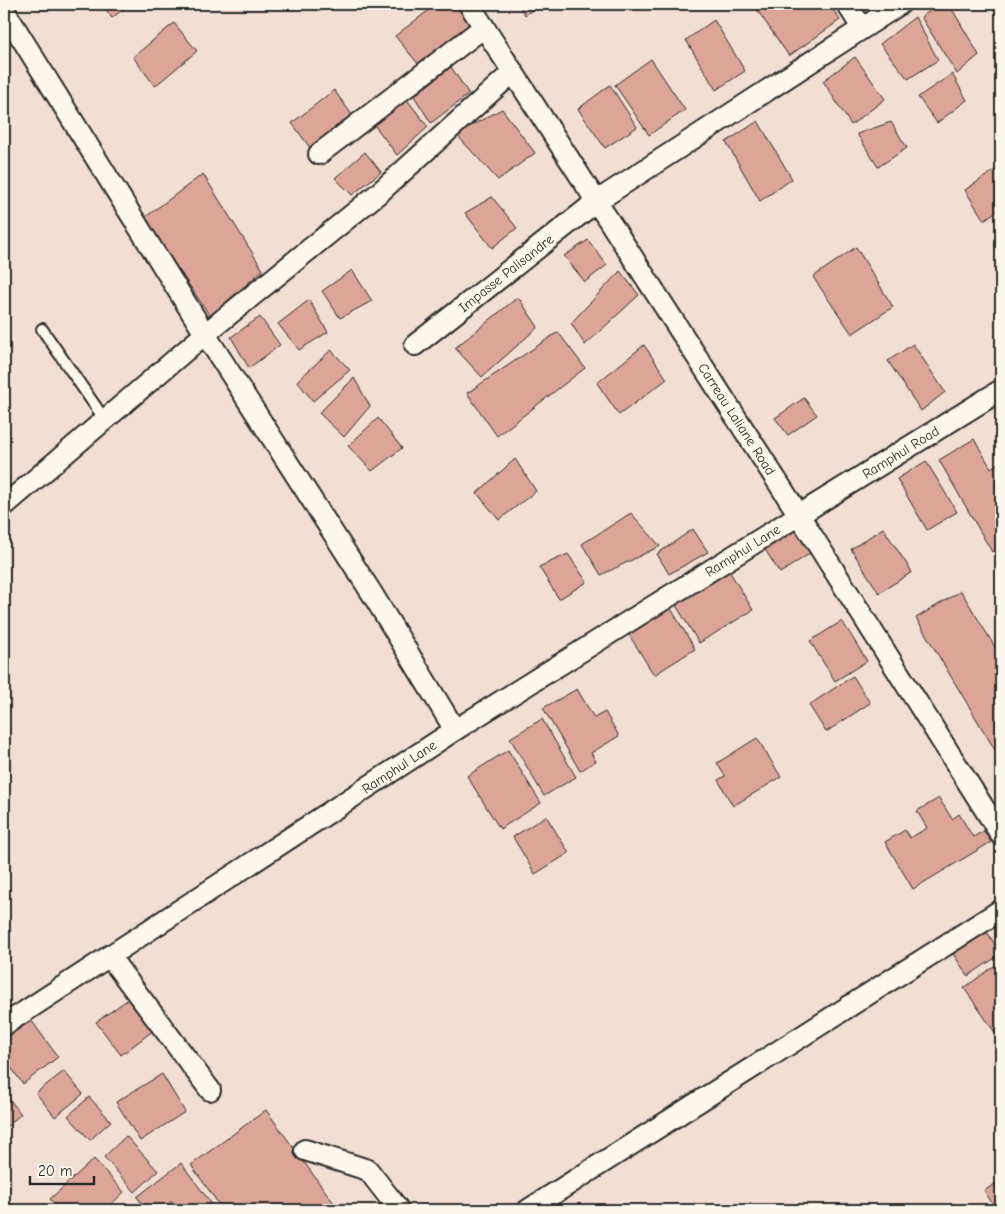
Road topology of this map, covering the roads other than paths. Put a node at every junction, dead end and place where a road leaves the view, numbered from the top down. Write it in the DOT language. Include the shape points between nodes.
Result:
graph roads {
  1 [pos="470,4"];
  2 [pos="847,4"];
  3 [pos="900,4"];
  4 [pos="4,10"];
  5 [pos="484,27"];
  6 [pos="862,28"];
  7 [pos="513,72"];
  8 [pos="319,154"];
  9 [pos="597,201"];
  10 [pos="42,330"];
  11 [pos="205,334"];
  12 [pos="415,345"];
  13 [pos="1001,390"];
  14 [pos="104,420"];
  15 [pos="4,506"];
  16 [pos="799,515"];
  17 [pos="455,730"];
  18 [pos="1001,835"];
  19 [pos="1001,910"];
  20 [pos="109,956"];
  21 [pos="4,1025"];
  22 [pos="210,1090"];
  23 [pos="305,1150"];
  24 [pos="399,1210"];
  25 [pos="528,1210"];
  1 -- 5 [label="street, Carreau Laliane Road"];
  2 -- 6 [label="street"];
  3 -- 6 [label="street, Impasse Palisandre"];
  4 -- 11 [label="street"];
  5 -- 7 [label="street, Carreau Laliane Road"];
  5 -- 8 [label="street"];
  6 -- 9 [label="street, Impasse Palisandre"];
  7 -- 9 [label="street, Carreau Laliane Road"];
  7 -- 11 [label="street" via="380,192"];
  9 -- 12 [label="street, Impasse Palisandre"];
  9 -- 16 [label="street, Carreau Laliane Road"];
  10 -- 14 [label="lane"];
  11 -- 14 [label="street"];
  11 -- 17 [label="street"];
  13 -- 16 [label="street, Ramphul Road"];
  14 -- 15 [label="street"];
  16 -- 17 [label="street, Ramphul Lane"];
  16 -- 18 [label="street, Carreau Laliane Road"];
  17 -- 20 [label="street, Ramphul Lane"];
  19 -- 25 [label="street"];
  20 -- 21 [label="street, Ramphul Lane"];
  20 -- 22 [label="street"];
  23 -- 24 [label="street" via="368,1170"];
}
